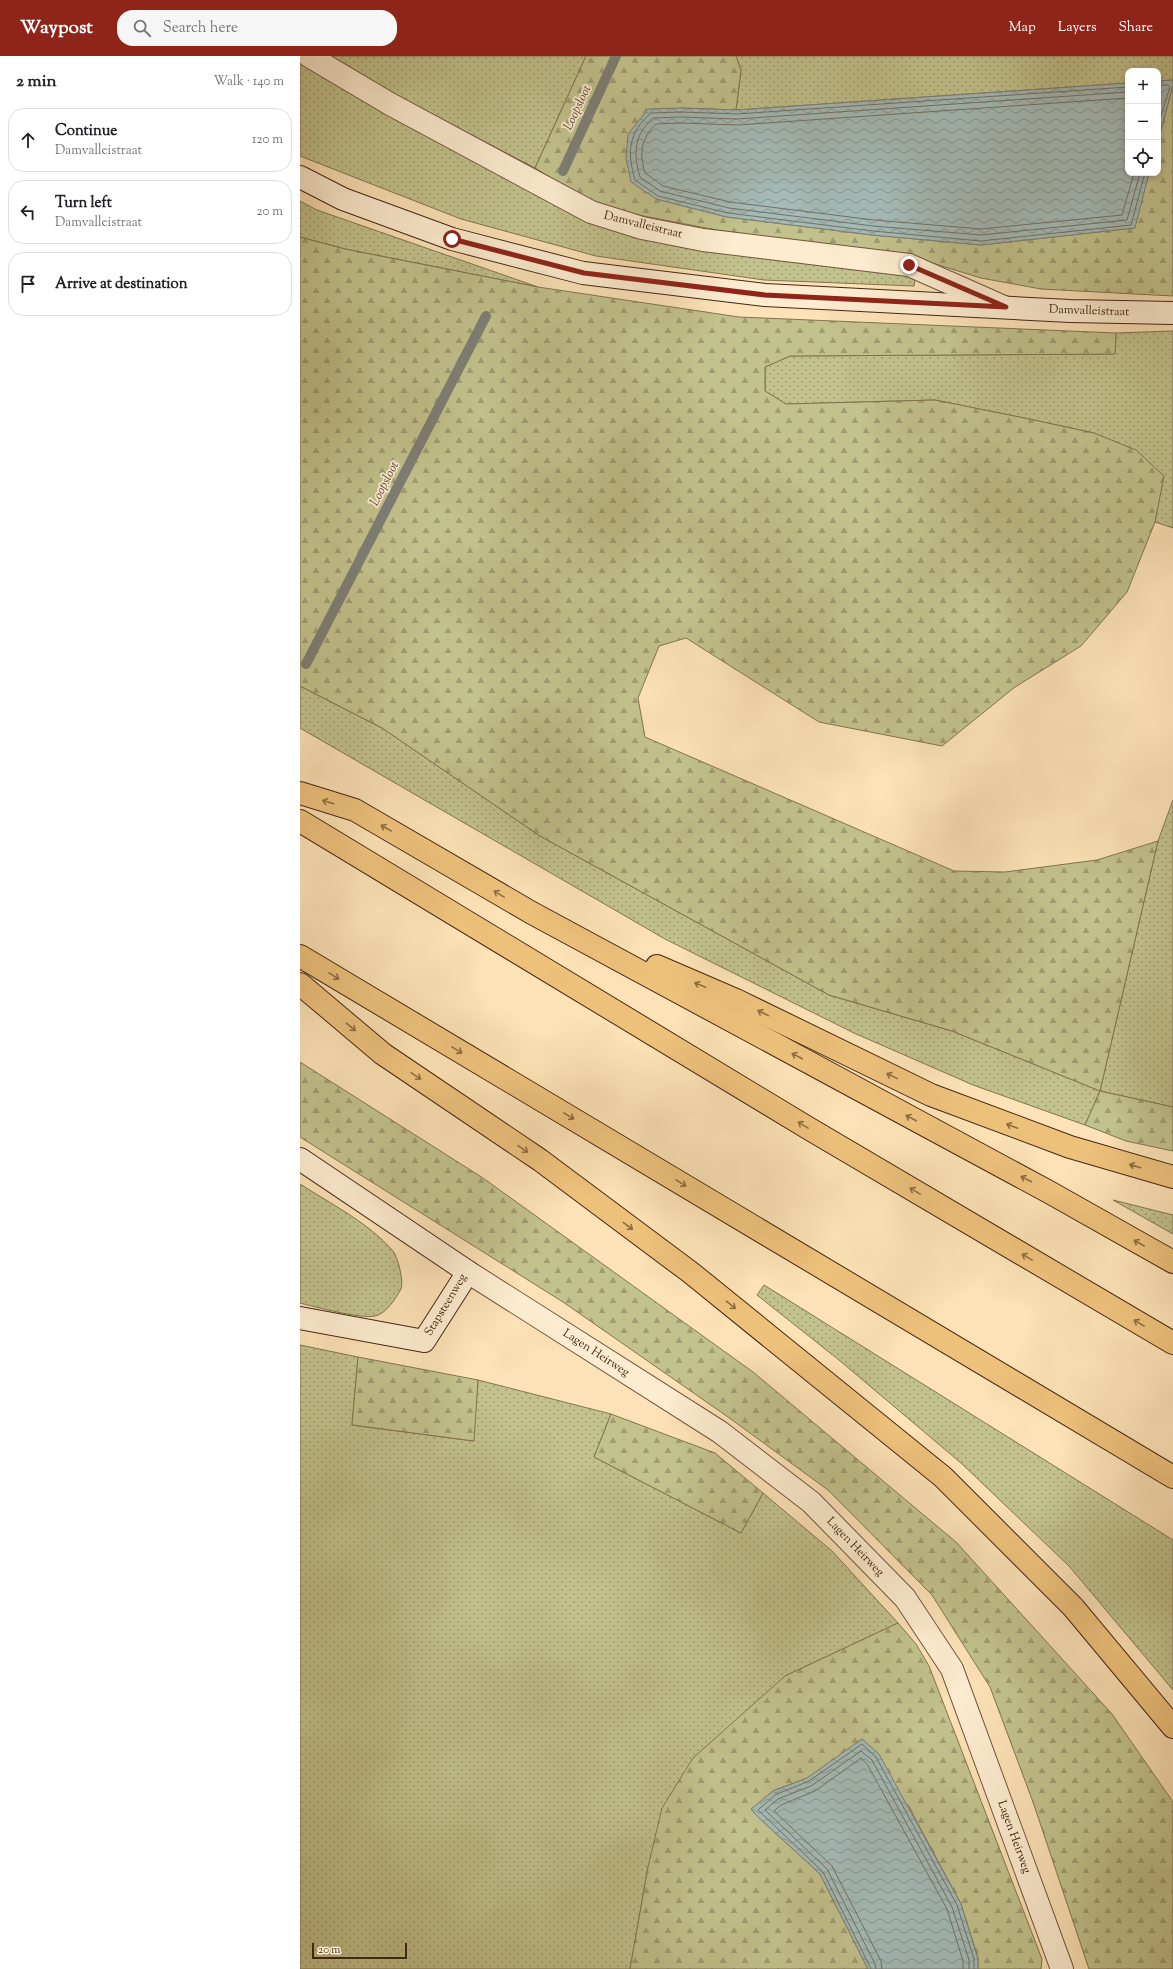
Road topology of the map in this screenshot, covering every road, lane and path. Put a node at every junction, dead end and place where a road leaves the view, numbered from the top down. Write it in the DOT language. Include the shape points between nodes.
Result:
graph roads {
  1 [pos="310,56"];
  2 [pos="300,177"];
  3 [pos="1006,307"];
  4 [pos="1173,313"];
  5 [pos="300,793"];
  6 [pos="300,821"];
  7 [pos="532,914"];
  8 [pos="300,956"];
  9 [pos="300,984"];
  10 [pos="300,1159"];
  11 [pos="1173,1176"];
  12 [pos="1173,1262"];
  13 [pos="468,1272"];
  14 [pos="300,1318"];
  15 [pos="1173,1343"];
  16 [pos="1173,1477"];
  17 [pos="1173,1727"];
  18 [pos="1062,1969"];
  1 -- 3 [label="street, Damvalleistraat" via="390,104 591,212 642,228 703,240 909,265"];
  2 -- 3 [label="street, Damvalleistraat" via="344,199 452,239 584,273 765,295"];
  3 -- 4 [label="street, Damvalleistraat"];
  7 -- 5 [label="highway, one-way" via="356,810"];
  15 -- 6 [label="highway, one-way" via="808,1128"];
  11 -- 7 [label="highway, one-way" via="1070,1147 931,1095 736,1000"];
  12 -- 7 [label="highway, one-way" via="1049,1192"];
  8 -- 16 [label="highway, one-way"];
  9 -- 17 [label="highway, one-way" via="383,1054 540,1160 690,1272 943,1477 1073,1607"];
  10 -- 13 [label="street, Stapsteenweg"];
  13 -- 14 [label="street, Stapsteenweg" via="424,1341"];
  13 -- 18 [label="street, Lagen Heirweg" via="720,1432 811,1502 905,1598 952,1669"];
}
